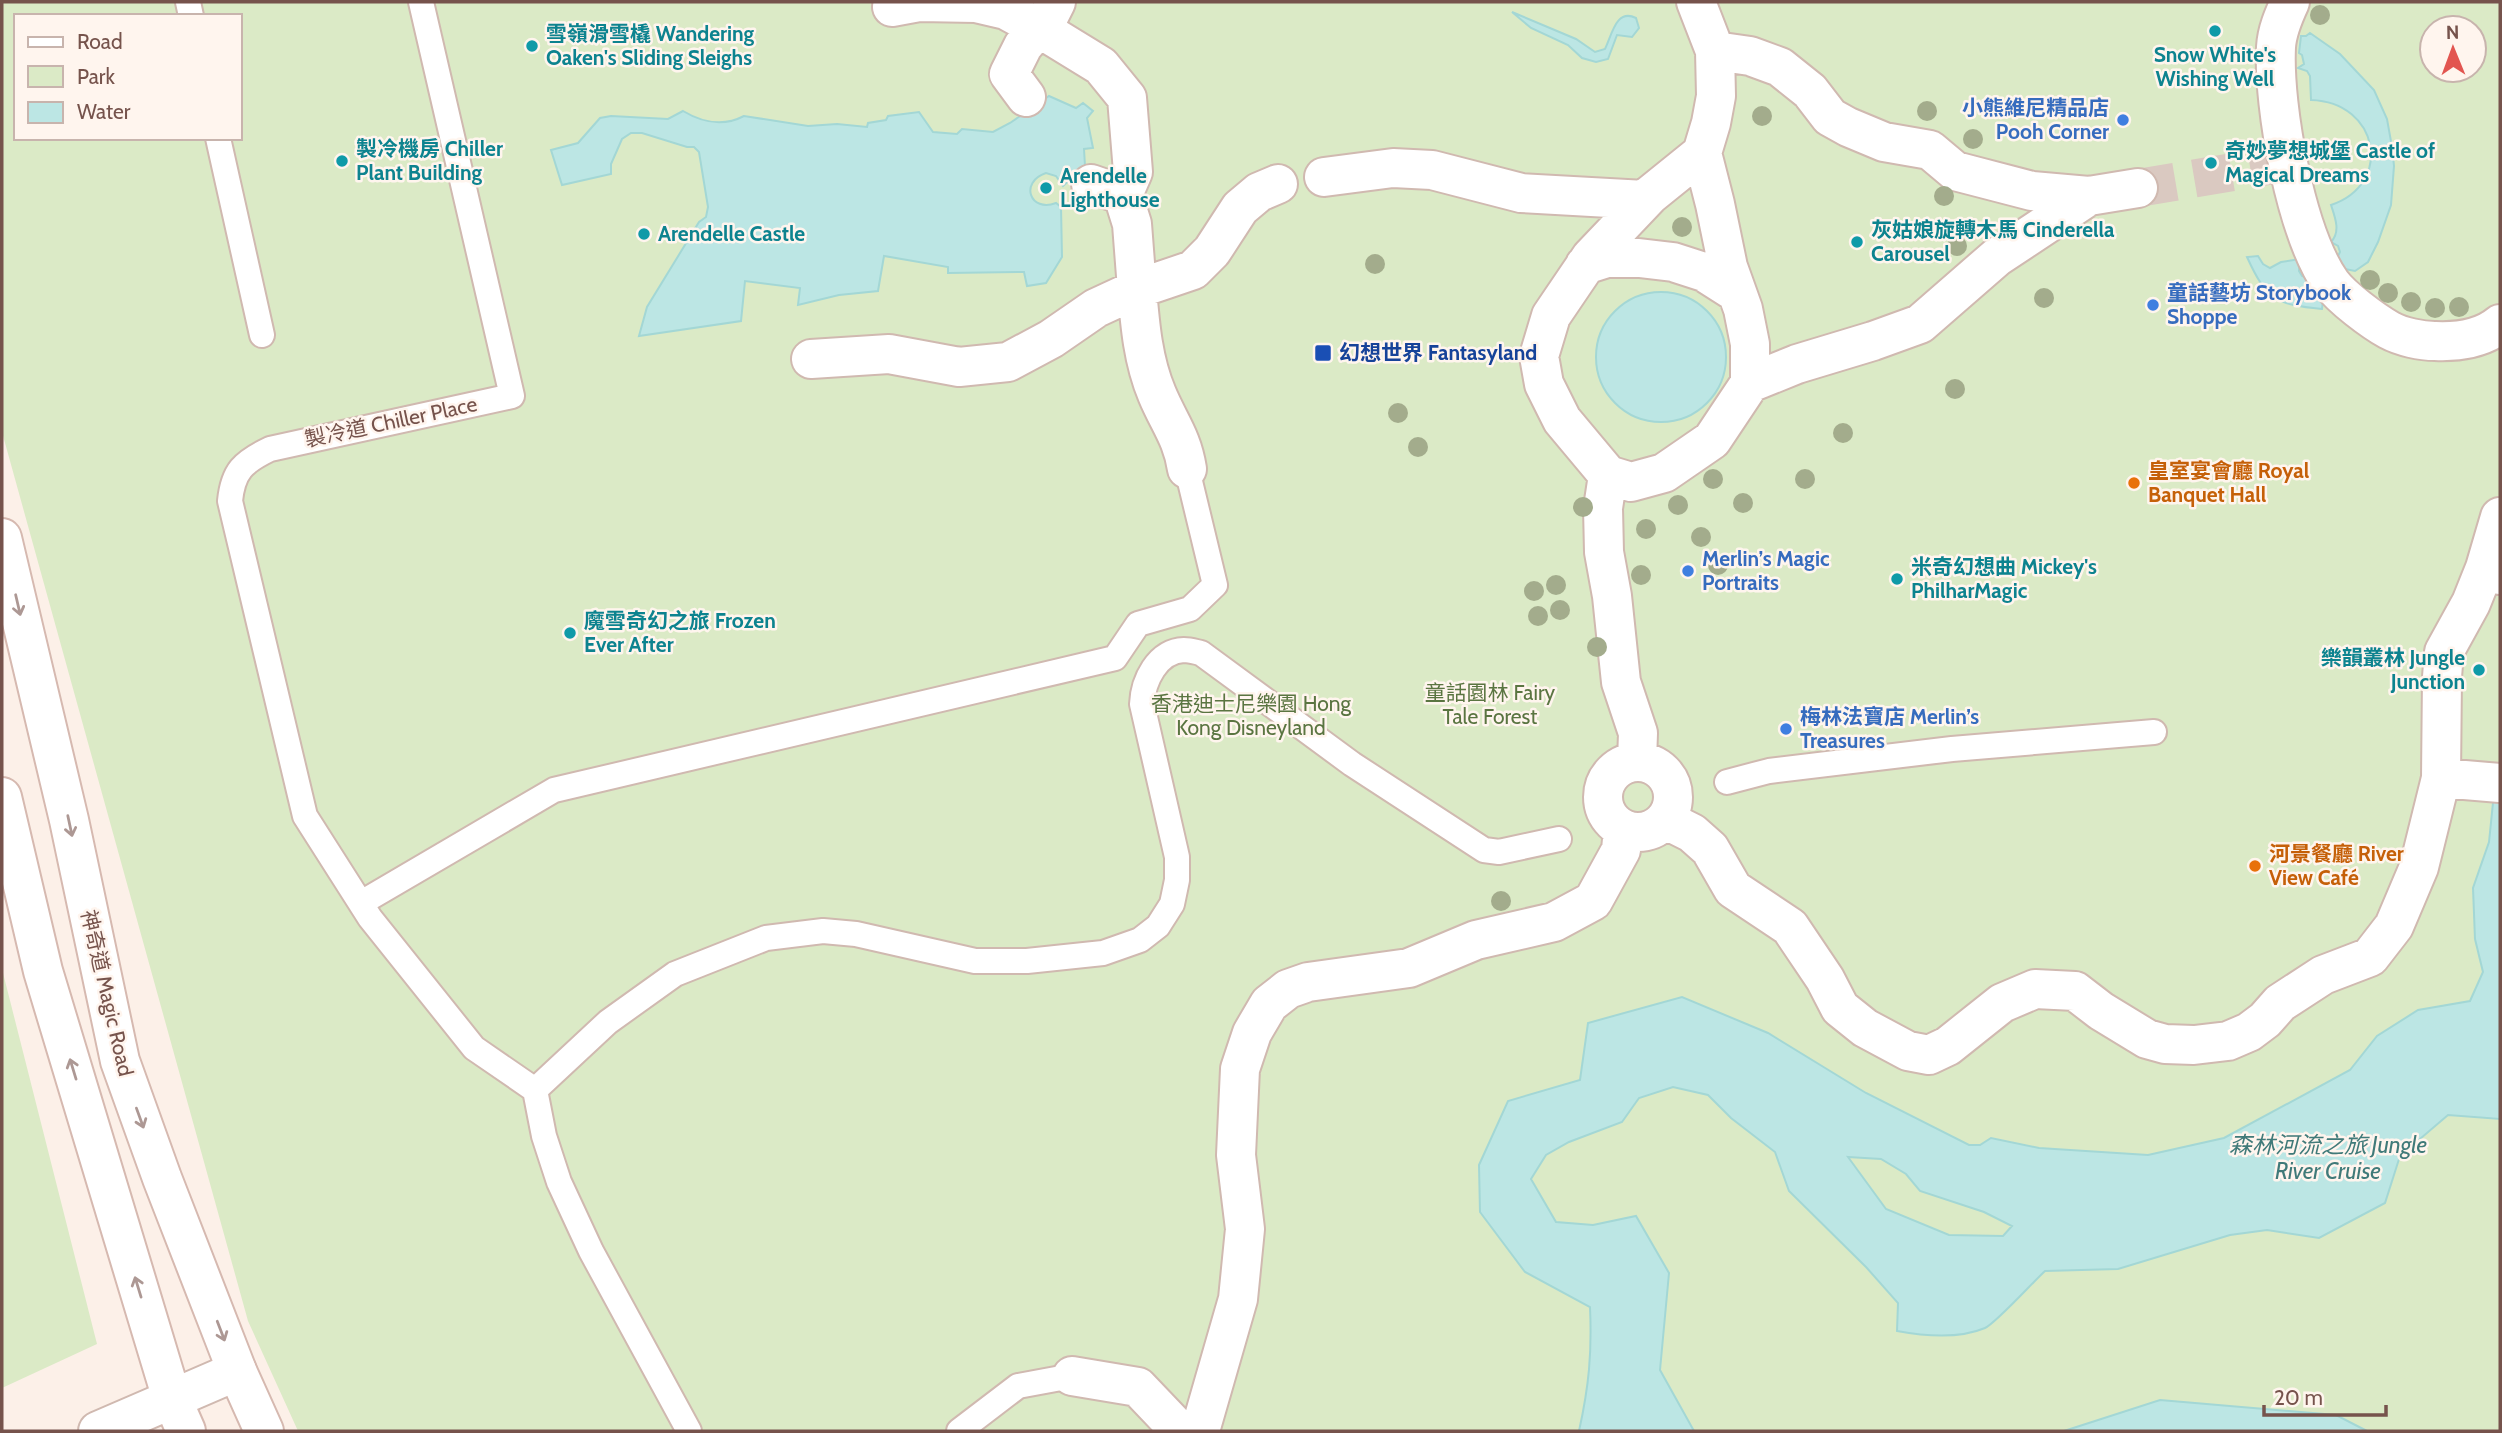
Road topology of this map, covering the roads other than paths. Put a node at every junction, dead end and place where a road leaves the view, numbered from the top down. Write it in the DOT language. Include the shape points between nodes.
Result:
graph roads {
  1 [pos="421,2"];
  2 [pos="1696,2"];
  3 [pos="2290,2"];
  4 [pos="892,7"];
  5 [pos="1047,15"];
  6 [pos="1715,51"];
  7 [pos="1026,97"];
  8 [pos="218,140"];
  9 [pos="1702,153"];
  10 [pos="1324,177"];
  11 [pos="1278,184"];
  12 [pos="2138,188"];
  13 [pos="2089,196"];
  14 [pos="1645,200"];
  15 [pos="1585,265"];
  16 [pos="1137,289"];
  17 [pos="1737,293"];
  18 [pos="2500,324"];
  19 [pos="262,335"];
  20 [pos="811,359"];
  21 [pos="1751,383"];
  22 [pos="1187,469"];
  23 [pos="1608,475"];
  24 [pos="2500,517"];
  25 [pos="2,538"];
  26 [pos="2493,572"];
  27 [pos="2154,732"];
  28 [pos="1637,761"];
  29 [pos="2441,778"];
  30 [pos="1727,782"];
  31 [pos="2498,783"];
  32 [pos="2,797"];
  33 [pos="1666,820"];
  34 [pos="1623,829"];
  35 [pos="1559,839"];
  36 [pos="361,903"];
  37 [pos="535,1090"];
  38 [pos="237,1371"];
  39 [pos="1072,1376"];
  40 [pos="179,1415"];
  41 [pos="98,1431"];
  42 [pos="264,1431"];
  43 [pos="690,1431"];
  44 [pos="959,1431"];
  45 [pos="1180,1431"];
  46 [pos="1200,1431"];
  1 -- 36 [label="lane, 製冷道 Chiller Place" via="512,396 270,449 252,458 233,479 230,501 304,816"];
  2 -- 6 [label="street"];
  3 -- 18 [label="street" via="2276,47 2281,164 2332,285 2390,330 2425,341 2459,342"];
  4 -- 5 [label="street" via="919,2 976,3"];
  5 -- 7 [label="street" via="1009,74"];
  5 -- 16 [label="street" via="1127,98 1133,172 1107,190 1132,224"];
  6 -- 9 [label="street" via="1716,96"];
  6 -- 13 [label="street" via="1750,56 1780,67 1810,91 1830,117 1884,142 1930,150 1955,171 2032,191"];
  8 -- 19 [label="lane"];
  9 -- 14 [label="street"];
  9 -- 17 [label="street"];
  10 -- 14 [label="street" via="1393,168 1432,170 1521,193"];
  11 -- 16 [label="street" via="1240,208 1212,251 1193,270"];
  12 -- 13 [label="street"];
  13 -- 21 [label="street" via="1997,257 1920,324"];
  14 -- 15 [label="street"];
  15 -- 17 [label="street" via="1606,258 1673,262 1704,272"];
  15 -- 23 [label="street" via="1551,316 1539,356 1545,384 1562,420"];
  16 -- 20 [label="street" via="1096,308 1008,362 960,367 889,354"];
  16 -- 22 [label="street" via="1141,341 1157,393 1183,446"];
  17 -- 21 [label="street" via="1751,344"];
  21 -- 23 [label="street" via="1712,440 1664,473 1631,482"];
  22 -- 36 [label="lane" via="1215,585 1190,609 1138,624 1115,658 554,790"];
  23 -- 28 [label="street" via="1604,552 1621,682 1638,733"];
  24 -- 26 [label="street"];
  25 -- 38 [label="street, 神奇道 Magic Road, one-way" via="120,1061"];
  26 -- 29 [label="street" via="2444,652"];
  27 -- 30 [label="lane" via="1952,749 1769,771"];
  28 -- 33 [label="street" via="1660,768 1672,786 1674,798"];
  28 -- 34 [label="street" via="1615,769 1603,790 1606,813"];
  29 -- 31 [label="street"];
  29 -- 33 [label="street" via="2419,867 2394,926 2370,957 2323,975 2280,1003 2249,1032 2228,1041 2194,1045 2147,1039 2076,991 2035,989 2002,1003 1948,1046 1928,1055 1908,1051 1865,1028 1840,1008 1790,927 1733,889 1710,849"];
  40 -- 32 [label="street, one-way" via="43,971"];
  33 -- 34 [label="street" via="1646,831"];
  34 -- 46 [label="street" via="1621,850 1593,901 1555,922 1476,940 1409,968 1308,982 1288,989 1269,1004 1251,1033 1240,1069 1236,1155 1245,1229 1238,1299"];
  35 -- 37 [label="lane" via="1499,852 1484,850 1352,764 1201,653 1183,650 1161,660 1143,689 1142,704 1177,857 1177,880 1172,904 1158,926 1140,940 1103,953 975,961 856,934 823,931 766,938 675,974 608,1022"];
  36 -- 37 [label="lane" via="474,1048"];
  37 -- 43 [label="lane" via="544,1136 564,1193"];
  38 -- 40 [label="street"];
  38 -- 42 [label="street, 神奇道 Magic Road"];
  39 -- 44 [label="lane" via="1018,1385"];
  39 -- 45 [label="street" via="1138,1387"];
  40 -- 41 [label="street"];
}
